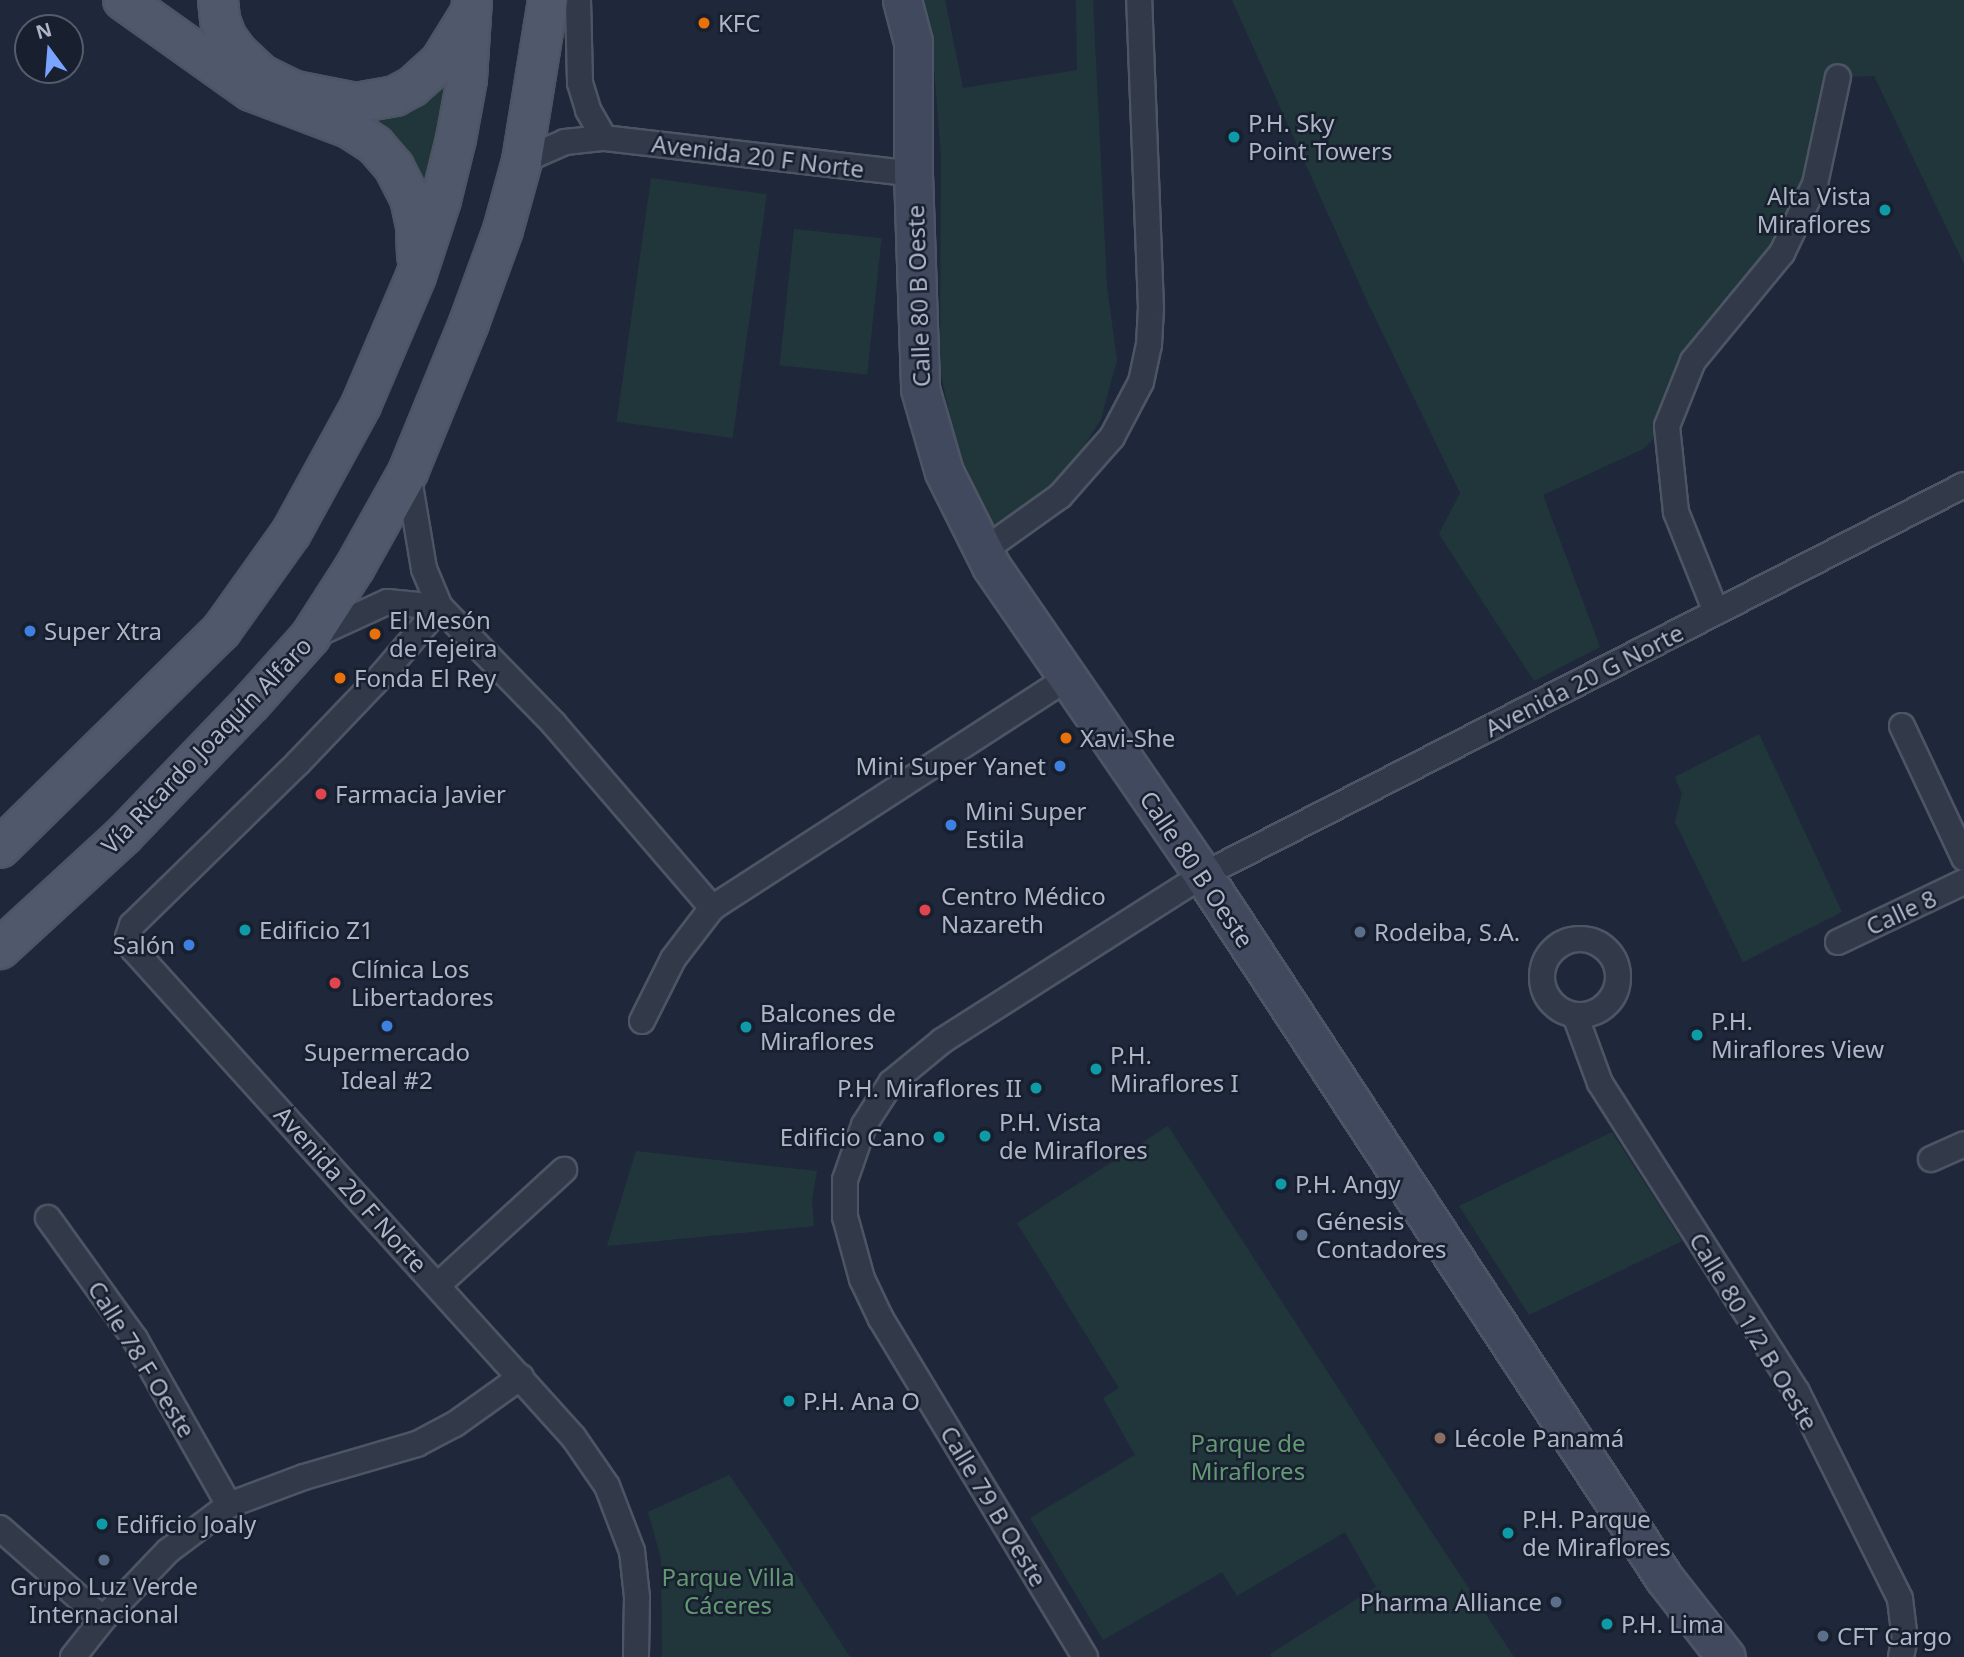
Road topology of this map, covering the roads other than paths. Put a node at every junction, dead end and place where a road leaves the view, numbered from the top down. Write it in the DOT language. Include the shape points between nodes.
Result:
graph roads {
  1 [pos="218,0"];
  2 [pos="548,0"];
  3 [pos="578,0"];
  4 [pos="902,0"];
  5 [pos="1139,0"];
  6 [pos="131,4"];
  7 [pos="471,7"];
  8 [pos="1838,77"];
  9 [pos="604,138"];
  10 [pos="523,161"];
  11 [pos="913,174"];
  12 [pos="416,276"];
  13 [pos="408,472"];
  14 [pos="1964,485"];
  15 [pos="983,551"];
  16 [pos="440,607"];
  17 [pos="1716,612"];
  18 [pos="310,637"];
  19 [pos="1067,678"];
  20 [pos="1902,726"];
  21 [pos="0,848"];
  22 [pos="1962,848"];
  23 [pos="1203,875"];
  24 [pos="1964,882"];
  25 [pos="712,908"];
  26 [pos="1838,942"];
  27 [pos="0,949"];
  28 [pos="1575,1015"];
  29 [pos="642,1021"];
  30 [pos="1964,1144"];
  31 [pos="1931,1159"];
  32 [pos="564,1170"];
  33 [pos="48,1218"];
  34 [pos="438,1285"];
  35 [pos="521,1377"];
  36 [pos="229,1505"];
  37 [pos="0,1528"];
  38 [pos="103,1619"];
  39 [pos="74,1657"];
  40 [pos="636,1657"];
  41 [pos="1085,1657"];
  42 [pos="1726,1657"];
  43 [pos="1901,1657"];
  1 -- 7 [label="main road" via="227,38 262,75 295,91 356,103 396,96 412,87 445,55"];
  2 -- 10 [label="main road, Vía Ricardo Joaquín Alfaro"];
  3 -- 9 [label="street" via="580,83 587,110"];
  4 -- 11 [label="street, Calle 80 B Oeste" via="913,41"];
  5 -- 15 [label="street" via="1151,308 1141,383 1111,437 1060,496"];
  6 -- 12 [label="main road" via="251,91 349,128 374,145 394,167 410,198 416,228"];
  7 -- 12 [label="main road" via="467,79 456,139"];
  8 -- 17 [label="street" via="1815,184 1787,242 1693,361 1667,426 1676,512"];
  9 -- 10 [label="street, Avenida 20 F Norte" via="565,142"];
  9 -- 11 [label="street, Avenida 20 F Norte"];
  10 -- 13 [label="main road, Vía Ricardo Joaquín Alfaro" via="469,323"];
  11 -- 15 [label="street, Calle 80 B Oeste" via="920,389 944,472"];
  12 -- 21 [label="main road" via="361,405 291,533 257,583 221,631"];
  13 -- 16 [label="street" via="424,569"];
  13 -- 18 [label="main road, Vía Ricardo Joaquín Alfaro"];
  14 -- 17 [label="street, Avenida 20 G Norte"];
  15 -- 19 [label="street, Calle 80 B Oeste"];
  16 -- 18 [label="street" via="387,602"];
  16 -- 25 [label="street" via="554,724"];
  16 -- 34 [label="street, Avenida 20 F Norte" via="298,763 132,925 128,937 133,948"];
  17 -- 23 [label="street, Avenida 20 G Norte"];
  18 -- 27 [label="main road, Vía Ricardo Joaquín Alfaro" via="124,835"];
  19 -- 23 [label="street, Calle 80 B Oeste"];
  19 -- 25 [label="street"];
  20 -- 22 [label="street"];
  23 -- 41 [label="street, Calle 79 B Oeste" via="942,1041 891,1083 864,1125 845,1180 845,1217 862,1279 881,1319"];
  23 -- 42 [label="street, Calle 80 B Oeste" via="1664,1578"];
  24 -- 26 [label="street, Calle 8"];
  25 -- 29 [label="street" via="674,960"];
  28 -- 43 [label="street, Calle 80 1/2 B Oeste" via="1600,1083 1797,1392 1900,1599 1905,1638"];
  30 -- 31 [label="street"];
  32 -- 34 [label="street"];
  33 -- 36 [label="street, Calle 78 F Oeste" via="135,1339"];
  34 -- 35 [label="street, Avenida 20 F Norte"];
  35 -- 36 [label="street" via="455,1424 417,1444 304,1476"];
  35 -- 40 [label="street, Avenida 20 F Norte" via="575,1438 607,1486 632,1551"];
  36 -- 38 [label="street" via="168,1551"];
  37 -- 38 [label="street"];
  38 -- 39 [label="street"];
}
